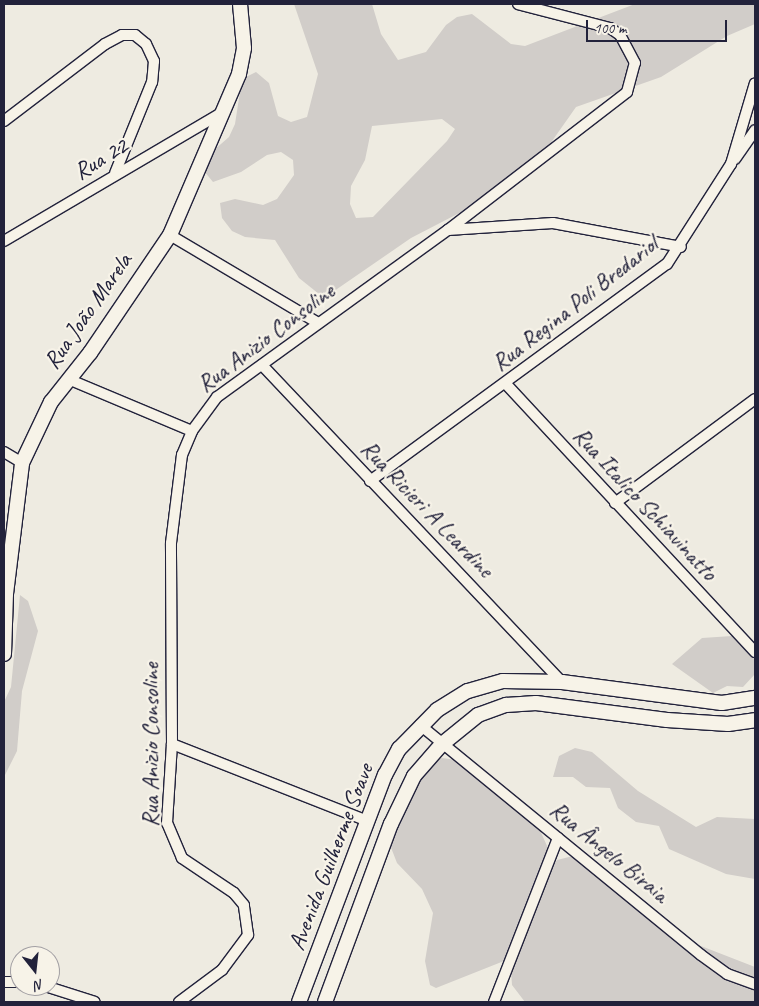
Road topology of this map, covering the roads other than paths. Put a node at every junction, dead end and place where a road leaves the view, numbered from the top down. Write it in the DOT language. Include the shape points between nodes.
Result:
graph roads {
  1 [pos="240,4"];
  2 [pos="518,4"];
  3 [pos="755,83"];
  4 [pos="745,110"];
  5 [pos="220,114"];
  6 [pos="755,115"];
  7 [pos="4,121"];
  8 [pos="755,130"];
  9 [pos="731,164"];
  10 [pos="115,173"];
  11 [pos="448,230"];
  12 [pos="170,235"];
  13 [pos="4,242"];
  14 [pos="681,247"];
  15 [pos="318,323"];
  16 [pos="262,365"];
  17 [pos="68,379"];
  18 [pos="506,384"];
  19 [pos="755,399"];
  20 [pos="192,431"];
  21 [pos="4,452"];
  22 [pos="22,463"];
  23 [pos="370,480"];
  24 [pos="615,502"];
  25 [pos="755,652"];
  26 [pos="4,654"];
  27 [pos="562,682"];
  28 [pos="755,698"];
  29 [pos="755,720"];
  30 [pos="420,725"];
  31 [pos="172,744"];
  32 [pos="441,745"];
  33 [pos="364,820"];
  34 [pos="558,838"];
  35 [pos="755,984"];
  36 [pos="60,991"];
  37 [pos="95,1002"];
  38 [pos="179,1002"];
  39 [pos="300,1002"];
  40 [pos="325,1002"];
  41 [pos="494,1002"];
  1 -- 5 [label="street, Rua João Marela" via="244,48 240,74"];
  2 -- 11 [label="street, Rua Anizio Consoline" via="610,28 633,53 633,82 616,103"];
  3 -- 4 [label="street, Rua Regina Poli Bredariol"];
  4 -- 6 [label="street"];
  4 -- 9 [label="street, Rua Regina Poli Bredariol"];
  5 -- 10 [label="street, Rua 22"];
  5 -- 12 [label="street, Rua João Marela"];
  7 -- 10 [label="street" via="105,44 122,35 135,35 146,44 154,61 152,82"];
  8 -- 9 [label="street"];
  9 -- 14 [label="street, Rua Regina Poli Bredariol"];
  10 -- 13 [label="street, Rua 22"];
  11 -- 14 [label="street" via="553,223"];
  11 -- 15 [label="street, Rua Anizio Consoline"];
  12 -- 15 [label="street"];
  12 -- 17 [label="street, Rua João Marela"];
  14 -- 18 [label="street, Rua Regina Poli Bredariol" via="668,264"];
  15 -- 16 [label="street, Rua Anizio Consoline"];
  16 -- 20 [label="street, Rua Anizio Consoline" via="217,397"];
  16 -- 23 [label="street, Rua Ricieri A Leardine"];
  17 -- 20 [label="street"];
  17 -- 22 [label="street, Rua João Marela" via="51,402"];
  18 -- 23 [label="street, Rua Regina Poli Bredariol"];
  18 -- 24 [label="street, Rua Italico Schiavinatto"];
  19 -- 24 [label="street"];
  20 -- 31 [label="street, Rua Anizio Consoline" via="174,491 170,543"];
  21 -- 22 [label="street"];
  22 -- 26 [label="street, Rua João Marela" via="6,594"];
  23 -- 27 [label="street, Rua Ricieri A Leardine"];
  24 -- 25 [label="street, Rua Italico Schiavinatto"];
  27 -- 28 [label="street, Avenida Guilherme Soave" via="722,703"];
  27 -- 30 [label="street, Avenida Guilherme Soave" via="503,681 468,691"];
  29 -- 32 [label="street, Avenida Guilherme Soave" via="728,724 536,703 506,705 478,715"];
  30 -- 32 [label="street, Rua Ângelo Biraia"];
  30 -- 33 [label="street, Avenida Guilherme Soave" via="399,749"];
  31 -- 33 [label="street"];
  31 -- 38 [label="street, Rua Anizio Consoline" via="167,823 171,842 182,858 234,893 244,905 248,924 248,935 239,953"];
  32 -- 34 [label="street, Rua Ângelo Biraia"];
  32 -- 40 [label="street, Avenida Guilherme Soave" via="414,776 391,824"];
  33 -- 39 [label="street, Avenida Guilherme Soave"];
  34 -- 35 [label="street, Rua Ângelo Biraia" via="714,965"];
  34 -- 41 [label="street"];
  36 -- 37 [label="street"];
}
